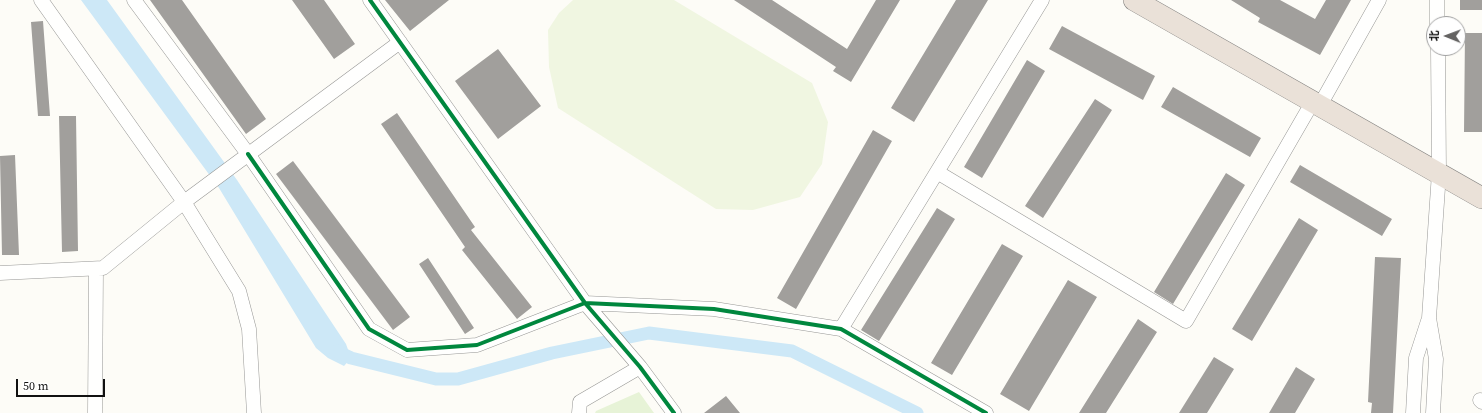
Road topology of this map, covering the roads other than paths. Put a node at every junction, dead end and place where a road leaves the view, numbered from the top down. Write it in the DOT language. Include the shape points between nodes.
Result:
graph roads {
  1 [pos="41,0"];
  2 [pos="134,0"];
  3 [pos="370,0"];
  4 [pos="1042,0"];
  5 [pos="1134,0"];
  6 [pos="1379,0"];
  7 [pos="1437,0"];
  8 [pos="1438,16"];
  9 [pos="400,42"];
  10 [pos="1438,56"];
  11 [pos="1315,105"];
  12 [pos="248,154"];
  13 [pos="937,172"];
  14 [pos="1438,173"];
  15 [pos="1482,198"];
  16 [pos="184,202"];
  17 [pos="96,269"];
  18 [pos="0,273"];
  19 [pos="585,303"];
  20 [pos="1429,318"];
  21 [pos="841,329"];
  22 [pos="638,364"];
  23 [pos="95,413"];
  24 [pos="254,413"];
  25 [pos="579,413"];
  26 [pos="674,413"];
  27 [pos="986,413"];
  28 [pos="1413,413"];
  29 [pos="1433,413"];
  1 -- 16 [label="street"];
  2 -- 12 [label="street"];
  3 -- 9 [label="street"];
  4 -- 13 [label="street"];
  5 -- 11 [label="highway"];
  6 -- 11 [label="street"];
  7 -- 8 [label="street"];
  9 -- 12 [label="street"];
  9 -- 19 [label="street"];
  10 -- 14 [label="street"];
  11 -- 13 [label="street" via="1186,321"];
  11 -- 14 [label="highway"];
  12 -- 16 [label="street"];
  12 -- 19 [label="street" via="369,329 407,350 477,345"];
  13 -- 21 [label="street"];
  14 -- 15 [label="highway"];
  14 -- 20 [label="street"];
  16 -- 17 [label="street" via="103,268"];
  16 -- 24 [label="street" via="239,291 248,329"];
  17 -- 18 [label="street"];
  17 -- 23 [label="street"];
  19 -- 21 [label="street" via="714,309"];
  19 -- 22 [label="street"];
  20 -- 28 [label="street" via="1416,358"];
  20 -- 29 [label="street" via="1436,359"];
  21 -- 27 [label="street"];
  22 -- 25 [label="street" via="580,402"];
  22 -- 26 [label="street"];
}
